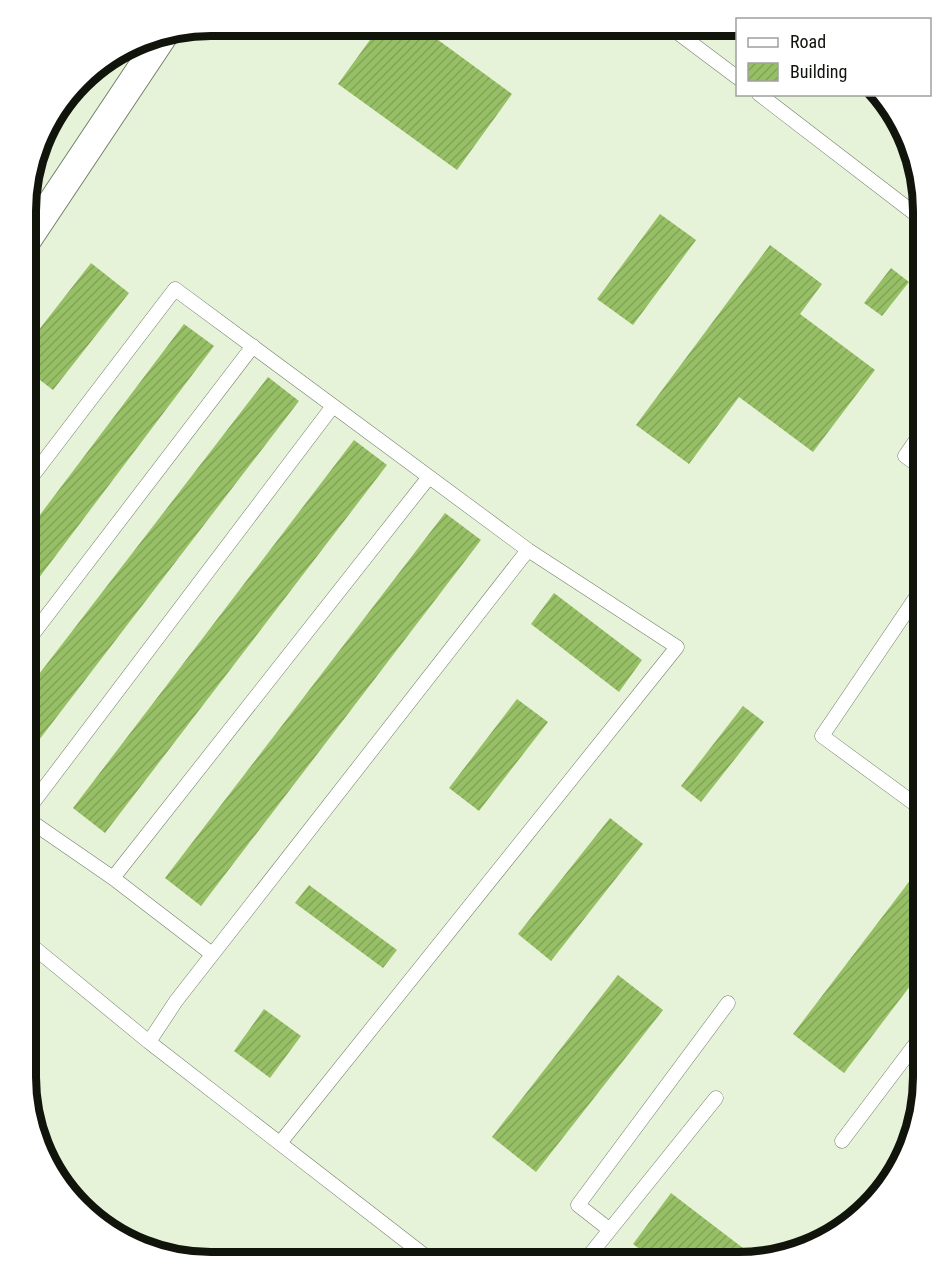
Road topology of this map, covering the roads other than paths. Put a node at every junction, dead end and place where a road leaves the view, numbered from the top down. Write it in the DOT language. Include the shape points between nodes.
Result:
graph roads {
  1 [pos="682,36"];
  2 [pos="157,44"];
  3 [pos="736,76"];
  4 [pos="762,96"];
  5 [pos="913,212"];
  6 [pos="36,226"];
  7 [pos="253,346"];
  8 [pos="333,406"];
  9 [pos="913,444"];
  10 [pos="913,462"];
  11 [pos="36,471"];
  12 [pos="429,477"];
  13 [pos="528,550"];
  14 [pos="913,602"];
  15 [pos="36,630"];
  16 [pos="36,799"];
  17 [pos="913,803"];
  18 [pos="36,825"];
  19 [pos="113,878"];
  20 [pos="36,949"];
  21 [pos="212,954"];
  22 [pos="728,1003"];
  23 [pos="149,1041"];
  24 [pos="913,1047"];
  25 [pos="716,1098"];
  26 [pos="842,1141"];
  27 [pos="280,1143"];
  28 [pos="610,1230"];
  29 [pos="420,1252"];
  30 [pos="592,1252"];
  1 -- 3 [label="lane"];
  2 -- 6 [label="street"];
  4 -- 5 [label="lane"];
  7 -- 8 [label="lane"];
  7 -- 11 [label="lane" via="175,289"];
  7 -- 15 [label="lane"];
  8 -- 12 [label="lane"];
  8 -- 16 [label="lane"];
  9 -- 10 [label="lane" via="905,456"];
  12 -- 13 [label="lane"];
  12 -- 19 [label="lane"];
  13 -- 21 [label="lane"];
  13 -- 27 [label="lane" via="677,648"];
  14 -- 17 [label="lane" via="822,736"];
  18 -- 19 [label="lane"];
  19 -- 21 [label="lane"];
  20 -- 23 [label="lane"];
  21 -- 23 [label="lane"];
  22 -- 28 [label="lane" via="578,1205"];
  23 -- 27 [label="lane"];
  24 -- 26 [label="lane"];
  25 -- 28 [label="lane"];
  27 -- 29 [label="lane"];
  28 -- 30 [label="lane"];
}
